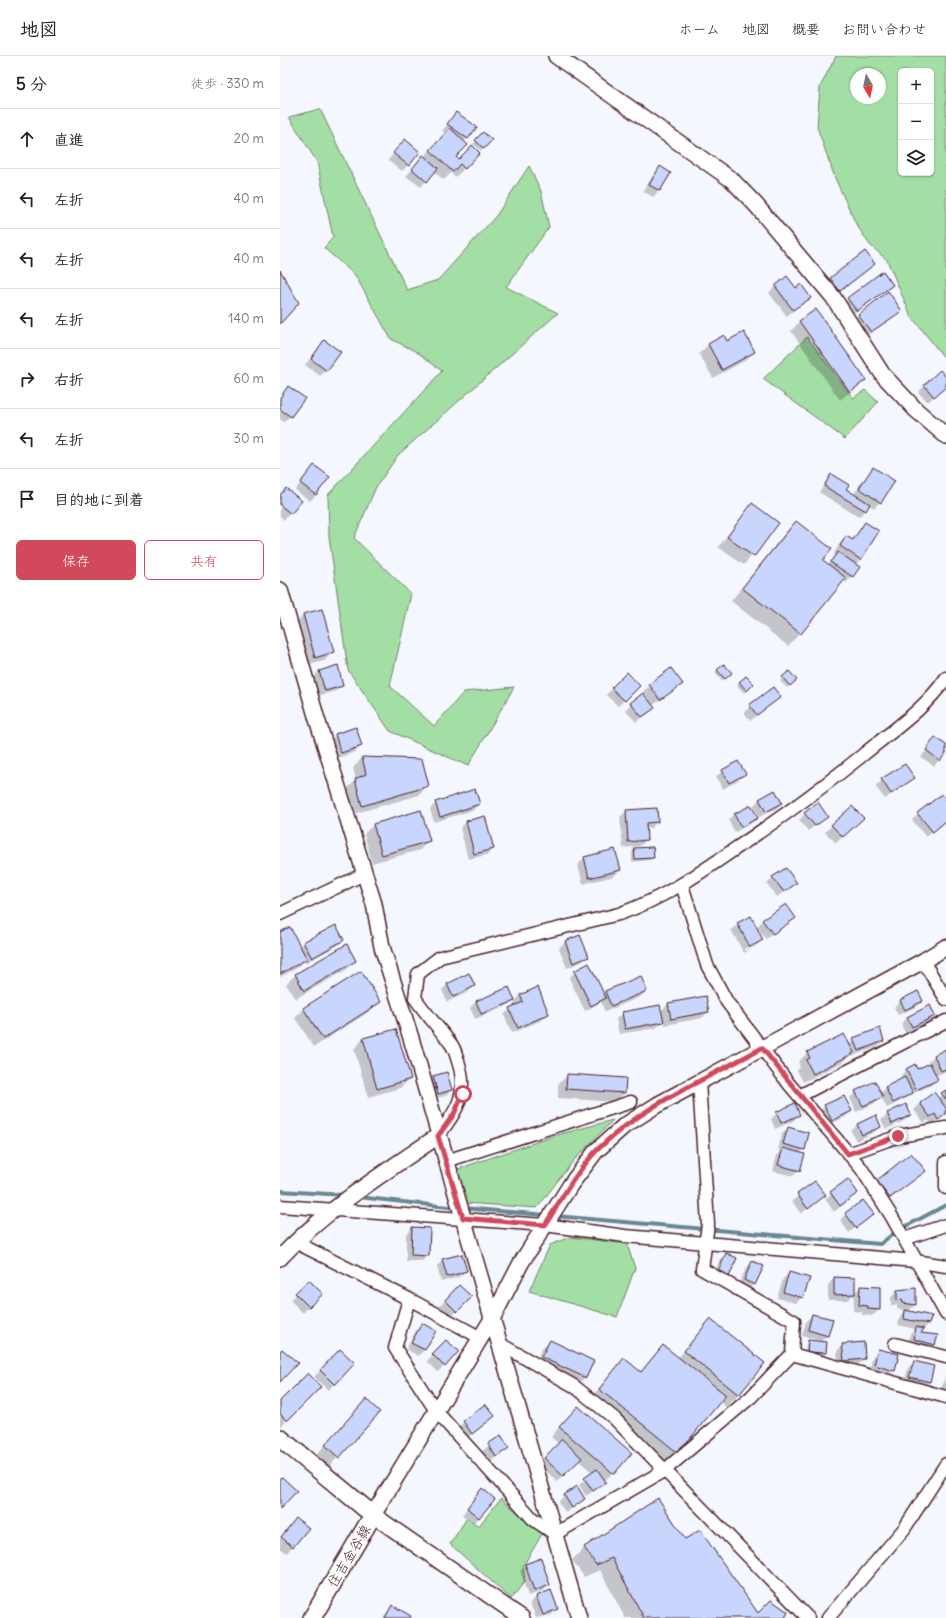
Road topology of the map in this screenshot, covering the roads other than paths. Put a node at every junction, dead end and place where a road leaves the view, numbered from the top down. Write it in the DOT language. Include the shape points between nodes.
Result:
graph roads {
  1 [pos="556,56"];
  2 [pos="946,436"];
  3 [pos="280,590"];
  4 [pos="946,678"];
  5 [pos="364,874"];
  6 [pos="682,884"];
  7 [pos="280,914"];
  8 [pos="946,947"];
  9 [pos="923,961"];
  10 [pos="946,999"];
  11 [pos="946,1021"];
  12 [pos="762,1048"];
  13 [pos="699,1082"];
  14 [pos="799,1096"];
  15 [pos="631,1102"];
  16 [pos="946,1128"];
  17 [pos="438,1136"];
  18 [pos="848,1154"];
  19 [pos="446,1161"];
  20 [pos="946,1162"];
  21 [pos="946,1188"];
  22 [pos="280,1206"];
  23 [pos="337,1207"];
  24 [pos="461,1212"];
  25 [pos="545,1225"];
  26 [pos="946,1225"];
  27 [pos="904,1239"];
  28 [pos="295,1242"];
  29 [pos="705,1242"];
  30 [pos="280,1258"];
  31 [pos="915,1260"];
  32 [pos="946,1266"];
  33 [pos="408,1299"];
  34 [pos="946,1314"];
  35 [pos="492,1319"];
  36 [pos="481,1338"];
  37 [pos="500,1344"];
  38 [pos="895,1344"];
  39 [pos="792,1354"];
  40 [pos="946,1357"];
  41 [pos="946,1397"];
  42 [pos="436,1412"];
  43 [pos="280,1438"];
  44 [pos="946,1464"];
  45 [pos="665,1470"];
  46 [pos="373,1515"];
  47 [pos="555,1534"];
  48 [pos="312,1618"];
  49 [pos="522,1618"];
  50 [pos="579,1618"];
  51 [pos="808,1618"];
  52 [pos="828,1618"];
  1 -- 2 [label="street" via="732,180 833,297 883,375 916,410"];
  3 -- 5 [label="street"];
  4 -- 6 [label="street" via="918,710 806,800"];
  5 -- 7 [label="street"];
  5 -- 17 [label="street" via="374,904 382,947"];
  6 -- 12 [label="street" via="707,965 727,1002"];
  6 -- 17 [label="street" via="645,905 619,914 440,956 418,974 415,998 452,1045 462,1074 463,1094 454,1114"];
  8 -- 9 [label="street"];
  9 -- 10 [label="street"];
  9 -- 12 [label="street"];
  11 -- 14 [label="street"];
  12 -- 13 [label="street"];
  12 -- 14 [label="street"];
  13 -- 25 [label="street" via="624,1126 596,1151"];
  13 -- 29 [label="street" via="708,1224"];
  14 -- 18 [label="street"];
  15 -- 19 [label="street"];
  16 -- 18 [label="street" via="898,1136"];
  17 -- 19 [label="street"];
  17 -- 23 [label="street"];
  18 -- 27 [label="street" via="861,1168"];
  19 -- 24 [label="street"];
  20 -- 21 [label="street"];
  22 -- 23 [label="street"];
  23 -- 24 [label="street"];
  23 -- 28 [label="street"];
  24 -- 25 [label="street"];
  24 -- 35 [label="street"];
  25 -- 29 [label="street" via="625,1236"];
  25 -- 35 [label="street"];
  26 -- 27 [label="street"];
  27 -- 31 [label="street"];
  28 -- 30 [label="street"];
  28 -- 33 [label="street"];
  29 -- 31 [label="street"];
  29 -- 39 [label="street" via="702,1269 794,1321"];
  31 -- 32 [label="street"];
  31 -- 34 [label="street"];
  33 -- 36 [label="street"];
  33 -- 42 [label="street" via="395,1348"];
  35 -- 36 [label="street"];
  35 -- 37 [label="street"];
  36 -- 42 [label="street"];
  37 -- 45 [label="street" via="574,1386 614,1418"];
  37 -- 47 [label="street"];
  38 -- 40 [label="street"];
  39 -- 41 [label="street"];
  39 -- 45 [label="street" via="751,1397"];
  42 -- 46 [label="street"];
  42 -- 47 [label="street" via="533,1519"];
  43 -- 46 [label="main road, 住吉金谷線"];
  44 -- 52 [label="street" via="904,1529"];
  45 -- 47 [label="street"];
  45 -- 51 [label="street"];
  46 -- 48 [label="main road, 住吉金谷線"];
  46 -- 49 [label="street"];
  47 -- 50 [label="street"];
}
